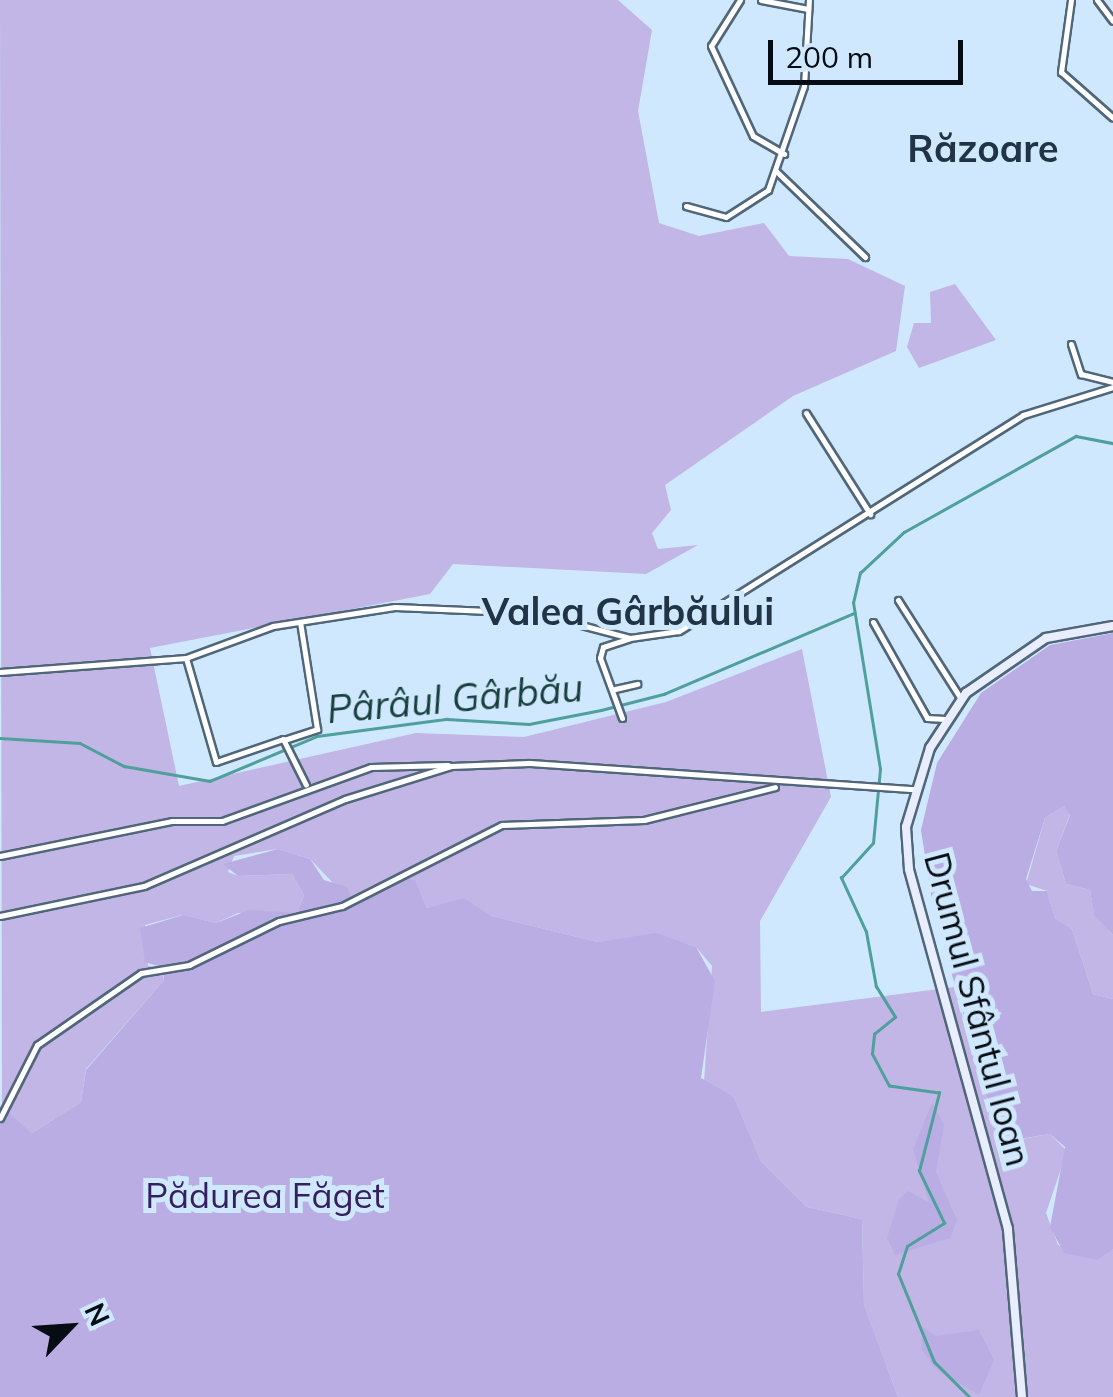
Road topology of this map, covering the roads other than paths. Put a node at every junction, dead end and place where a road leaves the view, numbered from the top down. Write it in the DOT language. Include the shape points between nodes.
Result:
graph roads {
  1 [pos="740,0"];
  2 [pos="761,0"];
  3 [pos="809,0"];
  4 [pos="1071,0"];
  5 [pos="1097,0"];
  6 [pos="808,9"];
  7 [pos="1113,21"];
  8 [pos="1113,118"];
  9 [pos="784,154"];
  10 [pos="776,171"];
  11 [pos="686,206"];
  12 [pos="865,257"];
  13 [pos="1071,344"];
  14 [pos="1113,384"];
  15 [pos="806,412"];
  16 [pos="870,514"];
  17 [pos="898,600"];
  18 [pos="300,622"];
  19 [pos="873,622"];
  20 [pos="1113,626"];
  21 [pos="630,638"];
  22 [pos="186,658"];
  23 [pos="0,672"];
  24 [pos="638,684"];
  25 [pos="615,689"];
  26 [pos="961,698"];
  27 [pos="622,718"];
  28 [pos="945,718"];
  29 [pos="286,742"];
  30 [pos="451,766"];
  31 [pos="306,785"];
  32 [pos="778,786"];
  33 [pos="914,789"];
  34 [pos="0,856"];
  35 [pos="0,916"];
  36 [pos="0,1118"];
  37 [pos="1022,1397"];
  1 -- 9 [label="street" via="711,46 753,136"];
  2 -- 6 [label="street"];
  3 -- 6 [label="street"];
  4 -- 8 [label="street" via="1061,72"];
  5 -- 7 [label="street"];
  6 -- 9 [label="street" via="804,86"];
  9 -- 10 [label="street"];
  10 -- 11 [label="street" via="762,196 726,216"];
  10 -- 12 [label="street"];
  13 -- 14 [label="street" via="1081,374"];
  14 -- 16 [label="street" via="1023,415"];
  15 -- 16 [label="street"];
  16 -- 21 [label="street" via="802,548 697,624"];
  17 -- 26 [label="street"];
  18 -- 21 [label="street" via="422,606 549,615"];
  18 -- 22 [label="street"];
  18 -- 29 [label="street" via="317,730"];
  19 -- 28 [label="street" via="927,718"];
  20 -- 26 [label="main road, Drumul Sfântul Ioan" via="1046,638"];
  21 -- 25 [label="street" via="603,646 606,691"];
  22 -- 23 [label="street"];
  22 -- 29 [label="street" via="216,762"];
  24 -- 25 [label="street"];
  25 -- 27 [label="street"];
  26 -- 28 [label="main road, Drumul Sfântul Ioan"];
  28 -- 33 [label="main road, Drumul Sfântul Ioan"];
  29 -- 31 [label="street"];
  30 -- 31 [label="street" via="371,768"];
  30 -- 32 [label="street" via="529,763"];
  30 -- 35 [label="street" via="344,798 144,886"];
  31 -- 34 [label="street" via="222,822 172,821"];
  32 -- 33 [label="street"];
  32 -- 36 [label="street" via="644,820 502,825 342,906 279,921 189,965 141,973 37,1045"];
  33 -- 37 [label="main road, Drumul Sfântul Ioan" via="909,870 1008,1229"];
}
